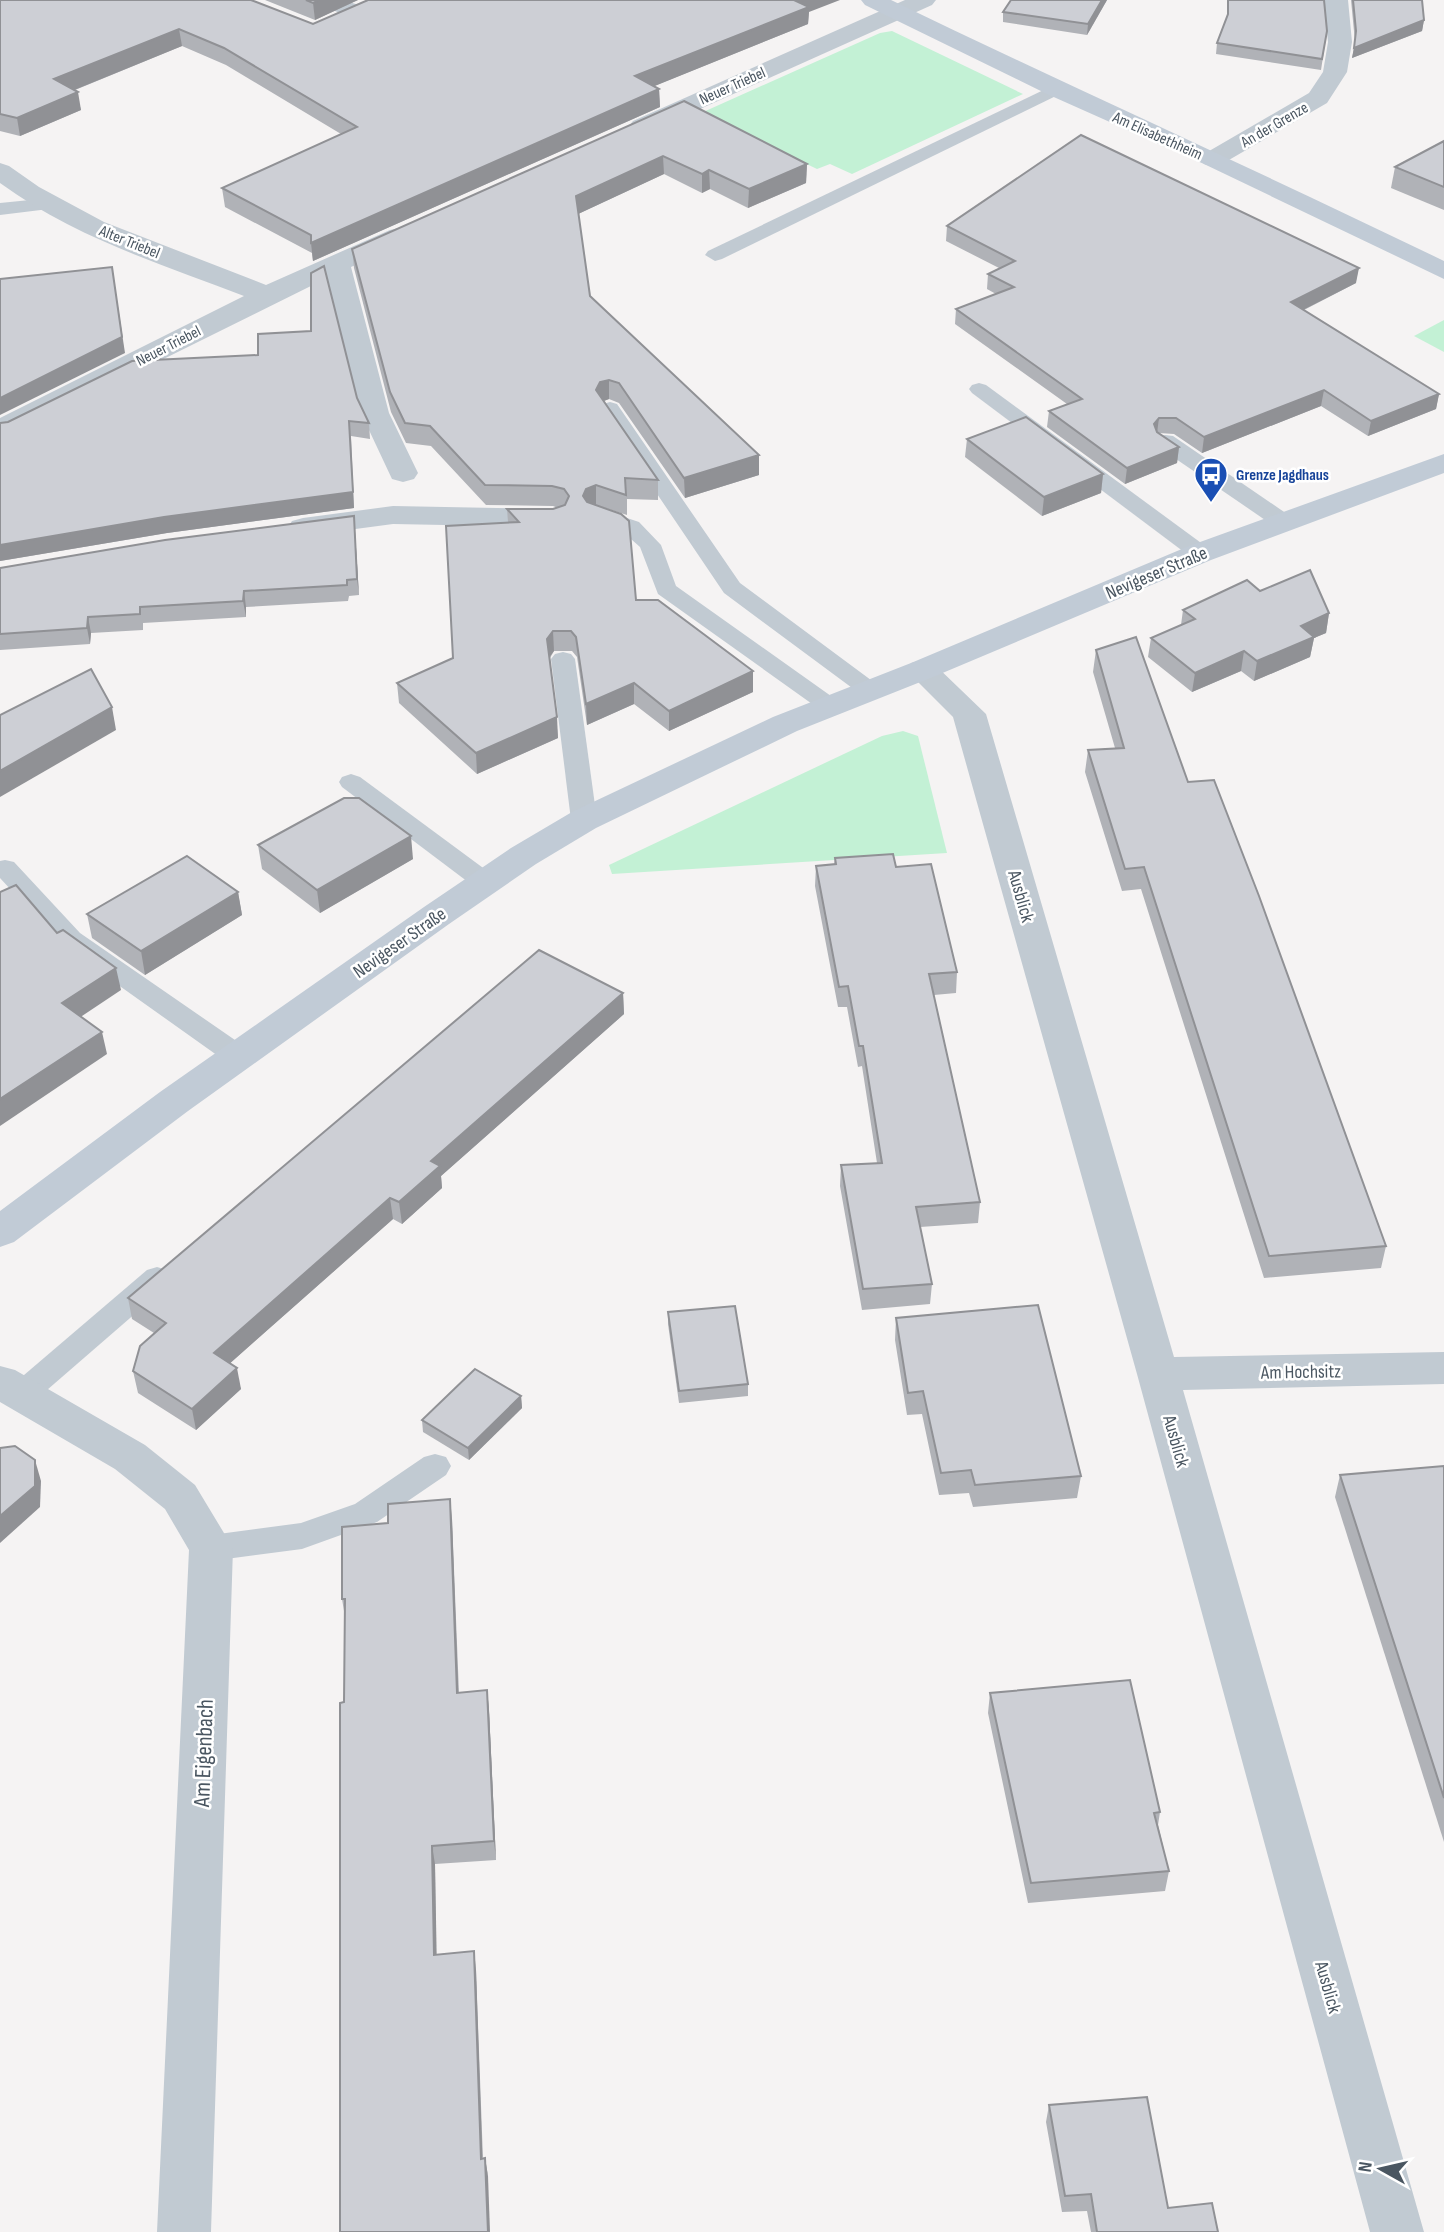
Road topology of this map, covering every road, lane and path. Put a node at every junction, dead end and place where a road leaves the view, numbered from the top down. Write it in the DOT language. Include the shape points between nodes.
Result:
graph roads {
  1 [pos="328,0"];
  2 [pos="383,0"];
  3 [pos="873,0"];
  4 [pos="924,0"];
  5 [pos="1336,0"];
  6 [pos="897,10"];
  7 [pos="358,12"];
  8 [pos="326,27"];
  9 [pos="1056,89"];
  10 [pos="617,138"];
  11 [pos="1213,159"];
  12 [pos="0,171"];
  13 [pos="50,204"];
  14 [pos="0,209"];
  15 [pos="426,224"];
  16 [pos="715,255"];
  17 [pos="337,264"];
  18 [pos="1444,271"];
  19 [pos="267,295"];
  20 [pos="979,389"];
  21 [pos="610,408"];
  22 [pos="0,429"];
  23 [pos="1165,441"];
  24 [pos="1444,463"];
  25 [pos="403,472"];
  26 [pos="597,515"];
  27 [pos="553,518"];
  28 [pos="1282,521"];
  29 [pos="273,531"];
  30 [pos="1200,553"];
  31 [pos="563,659"];
  32 [pos="922,670"];
  33 [pos="871,691"];
  34 [pos="830,706"];
  35 [pos="351,782"];
  36 [pos="584,820"];
  37 [pos="0,869"];
  38 [pos="485,882"];
  39 [pos="238,1056"];
  40 [pos="2,1228"];
  41 [pos="179,1258"];
  42 [pos="1444,1368"];
  43 [pos="1158,1374"];
  44 [pos="10,1388"];
  45 [pos="435,1466"];
  46 [pos="211,1548"];
  47 [pos="184,2232"];
  48 [pos="1397,2232"];
  1 -- 7 [label="street"];
  2 -- 7 [label="street"];
  3 -- 6 [label="main road, Am Elisabethheim"];
  4 -- 6 [label="street, Neuer Triebel"];
  5 -- 11 [label="street, An der Grenze" via="1340,42 1335,72 1318,98"];
  6 -- 9 [label="main road, Am Elisabethheim"];
  6 -- 10 [label="street, Neuer Triebel"];
  7 -- 8 [label="street"];
  9 -- 11 [label="main road, Am Elisabethheim"];
  9 -- 16 [label="lane"];
  11 -- 18 [label="main road, Am Elisabethheim"];
  12 -- 13 [label="street, Alter Triebel"];
  13 -- 14 [label="lane"];
  13 -- 19 [label="street, Alter Triebel" via="112,235"];
  15 -- 17 [label="street, Neuer Triebel"];
  17 -- 19 [label="street, Neuer Triebel"];
  17 -- 25 [label="street" via="375,413"];
  19 -- 22 [label="street, Neuer Triebel"];
  20 -- 30 [label="lane"];
  21 -- 33 [label="lane" via="732,588"];
  23 -- 28 [label="lane"];
  24 -- 28 [label="main road, Nevigeser Straße"];
  26 -- 34 [label="lane" via="631,527 650,545 666,589"];
  27 -- 29 [label="street" via="393,515"];
  28 -- 30 [label="main road, Nevigeser Straße"];
  30 -- 32 [label="main road, Nevigeser Straße"];
  31 -- 36 [label="lane"];
  32 -- 33 [label="main road, Nevigeser Straße"];
  32 -- 43 [label="street, Ausblick" via="970,714"];
  33 -- 34 [label="main road, Nevigeser Straße"];
  34 -- 36 [label="main road, Nevigeser Straße"];
  35 -- 38 [label="lane"];
  36 -- 38 [label="main road, Nevigeser Straße"];
  37 -- 39 [label="lane" via="5,868 71,939"];
  38 -- 39 [label="main road, Nevigeser Straße"];
  39 -- 40 [label="main road, Nevigeser Straße"];
  41 -- 44 [label="lane"];
  42 -- 43 [label="street, Am Hochsitz"];
  43 -- 48 [label="street, Ausblick"];
  44 -- 46 [label="street" via="130,1457 180,1497"];
  45 -- 46 [label="lane" via="366,1513 302,1536"];
  46 -- 47 [label="street, Am Eigenbach"];
}
